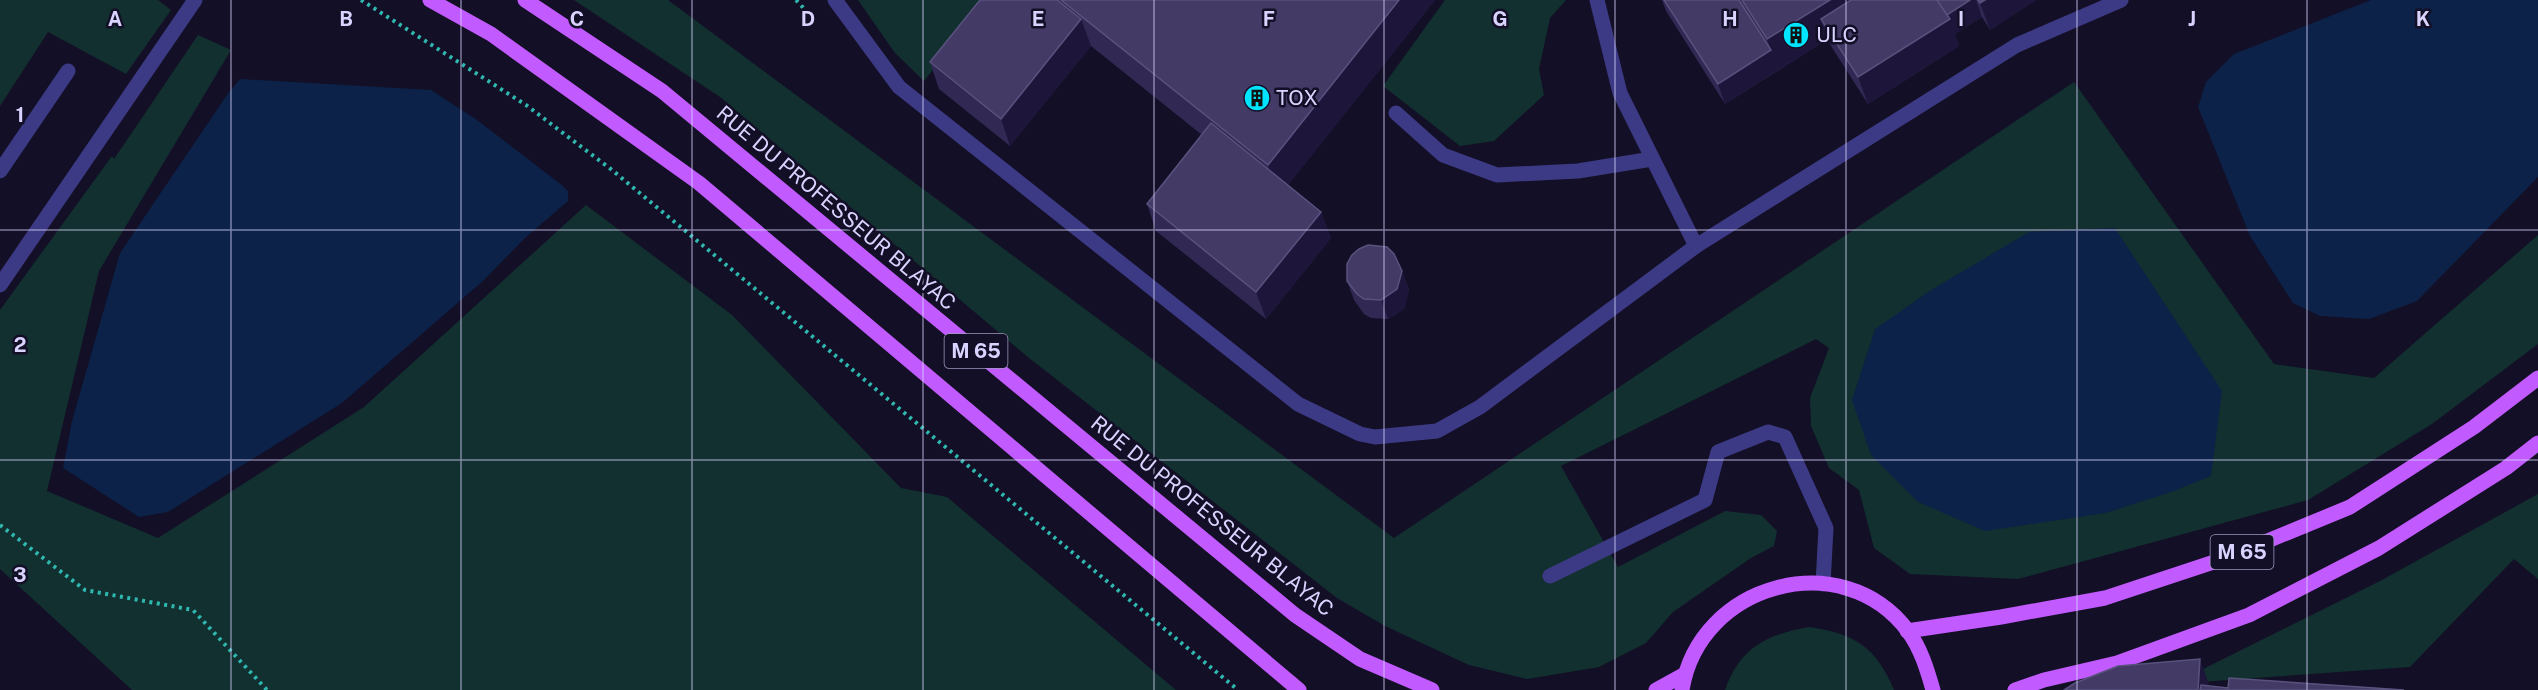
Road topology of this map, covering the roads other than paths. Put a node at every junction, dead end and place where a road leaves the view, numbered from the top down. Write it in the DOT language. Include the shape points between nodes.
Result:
graph roads {
  1 [pos="195,0"];
  2 [pos="430,0"];
  3 [pos="525,0"];
  4 [pos="835,0"];
  5 [pos="1597,0"];
  6 [pos="2121,0"];
  7 [pos="68,71"];
  8 [pos="1396,113"];
  9 [pos="1652,159"];
  10 [pos="0,171"];
  11 [pos="1696,246"];
  12 [pos="0,285"];
  13 [pos="2538,378"];
  14 [pos="2538,443"];
  15 [pos="1550,576"];
  16 [pos="1822,584"];
  17 [pos="1907,631"];
  18 [pos="1685,674"];
  19 [pos="1299,690"];
  20 [pos="1432,690"];
  21 [pos="1656,690"];
  22 [pos="1683,690"];
  23 [pos="1933,690"];
  24 [pos="2015,690"];
  1 -- 12 [label="lane"];
  2 -- 19 [label="main road, M 65" via="491,34 699,183"];
  3 -- 20 [label="main road, RUE DU PROFESSEUR BLAYAC / M 65" via="662,91 1295,615 1360,658"];
  4 -- 11 [label="lane" via="899,87 1298,404 1360,434 1375,437 1437,431 1480,406"];
  5 -- 9 [label="lane" via="1620,93"];
  6 -- 11 [label="lane" via="2017,45"];
  7 -- 10 [label="lane"];
  8 -- 9 [label="lane" via="1443,155 1497,176 1578,171"];
  9 -- 11 [label="lane"];
  13 -- 17 [label="main road, M 65" via="2474,427 2350,507 2226,558 2104,598"];
  14 -- 24 [label="main road, M 65" via="2506,468 2379,548 2249,615 2117,663"];
  15 -- 16 [label="lane" via="1705,500 1718,452 1768,432 1785,437 1826,528"];
  16 -- 17 [label="main road" via="1855,592 1884,608"];
  16 -- 18 [label="main road" via="1786,585 1753,595 1723,615 1700,642"];
  17 -- 23 [label="main road" via="1925,660"];
  18 -- 21 [label="main road"];
  18 -- 22 [label="main road"];
}
